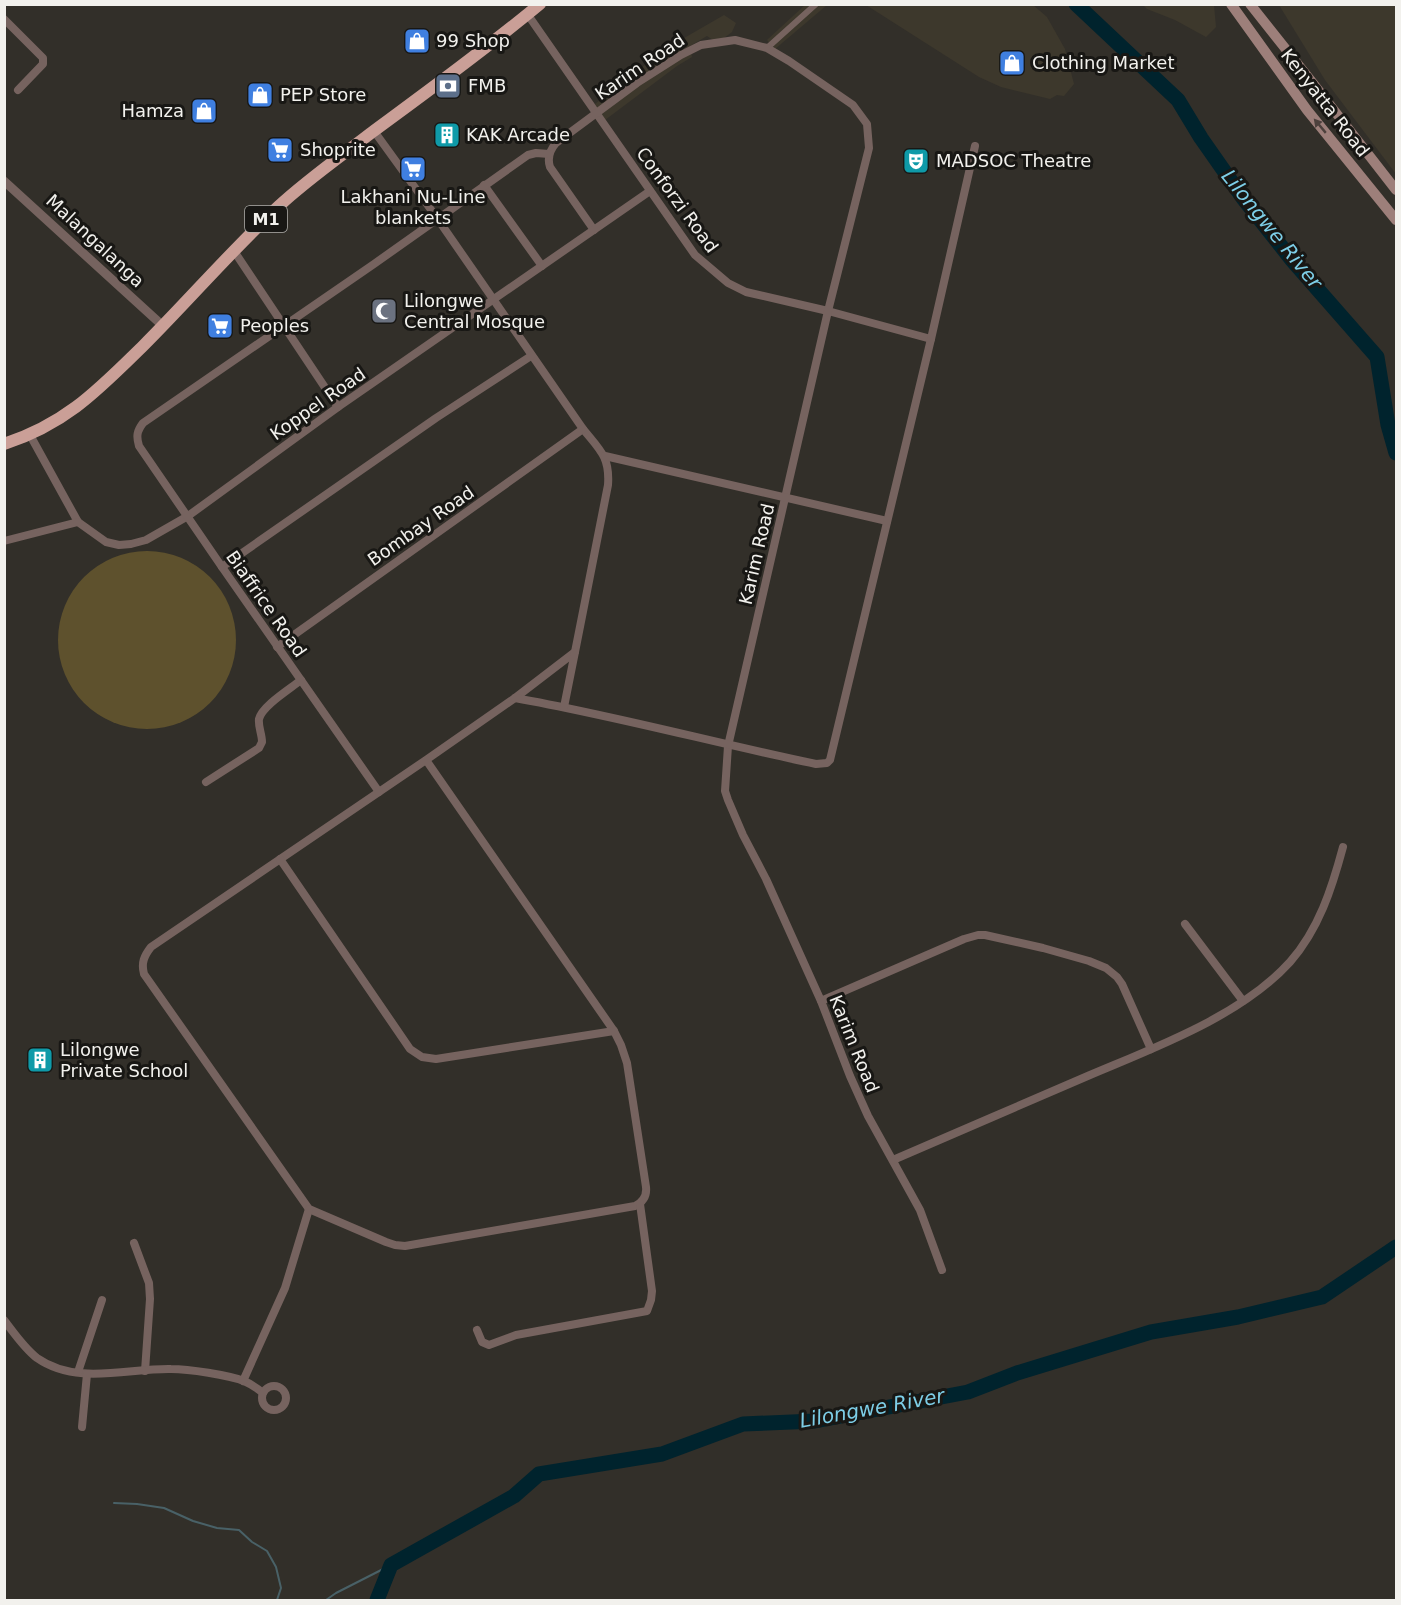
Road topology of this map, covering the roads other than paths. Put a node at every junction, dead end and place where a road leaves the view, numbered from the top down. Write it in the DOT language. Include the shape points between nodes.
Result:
graph roads {
  1 [pos="540,4"];
  2 [pos="816,4"];
  3 [pos="1231,4"];
  4 [pos="1250,4"];
  5 [pos="528,15"];
  6 [pos="4,19"];
  7 [pos="766,48"];
  8 [pos="18,90"];
  9 [pos="596,115"];
  10 [pos="374,131"];
  11 [pos="975,146"];
  12 [pos="549,154"];
  13 [pos="4,181"];
  14 [pos="484,185"];
  15 [pos="1396,190"];
  16 [pos="650,191"];
  17 [pos="437,218"];
  18 [pos="1396,220"];
  19 [pos="594,230"];
  20 [pos="234,251"];
  21 [pos="542,266"];
  22 [pos="493,300"];
  23 [pos="828,311"];
  24 [pos="163,326"];
  25 [pos="283,327"];
  26 [pos="931,339"];
  27 [pos="531,356"];
  28 [pos="338,407"];
  29 [pos="583,429"];
  30 [pos="30,435"];
  31 [pos="4,444"];
  32 [pos="605,456"];
  33 [pos="785,497"];
  34 [pos="188,516"];
  35 [pos="887,521"];
  36 [pos="78,522"];
  37 [pos="4,541"];
  38 [pos="222,567"];
  39 [pos="277,647"];
  40 [pos="575,652"];
  41 [pos="301,680"];
  42 [pos="515,698"];
  43 [pos="564,706"];
  44 [pos="728,746"];
  45 [pos="426,760"];
  46 [pos="206,782"];
  47 [pos="379,792"];
  48 [pos="1343,847"];
  49 [pos="280,859"];
  50 [pos="1185,924"];
  51 [pos="821,1001"];
  52 [pos="1243,1001"];
  53 [pos="614,1031"];
  54 [pos="1151,1049"];
  55 [pos="893,1160"];
  56 [pos="640,1204"];
  57 [pos="309,1209"];
  58 [pos="134,1243"];
  59 [pos="942,1270"];
  60 [pos="102,1300"];
  61 [pos="4,1320"];
  62 [pos="477,1330"];
  63 [pos="145,1371"];
  64 [pos="78,1372"];
  65 [pos="87,1374"];
  66 [pos="243,1381"];
  67 [pos="263,1393"];
  68 [pos="82,1427"];
  1 -- 5 [label="highway, M1"];
  2 -- 7 [label="street"];
  18 -- 3 [label="main road, Kenyatta Road, one-way" via="1307,110"];
  4 -- 15 [label="main road, Kenyatta Road"];
  5 -- 9 [label="street, Conforzi Road"];
  5 -- 10 [label="highway, M1"];
  6 -- 8 [label="street" via="43,58 43,64"];
  7 -- 9 [label="street, Karim Road" via="735,40 700,45 637,83"];
  7 -- 23 [label="street, Karim Road" via="854,105 867,124 869,148"];
  9 -- 12 [label="street, Karim Road" via="556,143"];
  9 -- 16 [label="street, Conforzi Road"];
  10 -- 17 [label="street"];
  10 -- 20 [label="highway, M1" via="296,191"];
  11 -- 26 [label="street"];
  12 -- 14 [label="street" via="528,155"];
  12 -- 19 [label="street" via="550,166"];
  13 -- 24 [label="street, Malangalanga"];
  14 -- 17 [label="street"];
  14 -- 21 [label="street"];
  16 -- 19 [label="street, Koppel Road"];
  16 -- 23 [label="street, Conforzi Road" via="695,255 728,283"];
  17 -- 22 [label="street"];
  17 -- 25 [label="street"];
  19 -- 21 [label="street, Koppel Road"];
  20 -- 24 [label="highway, M1"];
  20 -- 25 [label="street"];
  21 -- 22 [label="street, Koppel Road"];
  22 -- 27 [label="street"];
  22 -- 28 [label="street, Koppel Road"];
  23 -- 26 [label="street, Conforzi Road"];
  23 -- 33 [label="street, Karim Road"];
  24 -- 30 [label="highway, M1" via="79,406"];
  25 -- 28 [label="street"];
  25 -- 34 [label="street, Biaffrice Road" via="137,430 139,446"];
  26 -- 35 [label="street"];
  27 -- 29 [label="street"];
  27 -- 38 [label="street"];
  28 -- 34 [label="street, Koppel Road"];
  29 -- 32 [label="street"];
  29 -- 39 [label="street, Bombay Road"];
  30 -- 31 [label="highway, M1"];
  30 -- 36 [label="street, Koppel Road"];
  32 -- 33 [label="street"];
  32 -- 40 [label="street" via="608,485"];
  33 -- 35 [label="street"];
  33 -- 44 [label="street, Karim Road"];
  34 -- 36 [label="street, Koppel Road" via="146,540 119,545 106,542"];
  34 -- 38 [label="street, Biaffrice Road"];
  35 -- 44 [label="street" via="830,760 816,764"];
  36 -- 37 [label="street"];
  38 -- 39 [label="street, Biaffrice Road"];
  39 -- 41 [label="street, Biaffrice Road"];
  40 -- 42 [label="street"];
  40 -- 43 [label="street"];
  41 -- 46 [label="street" via="262,712 259,748"];
  41 -- 47 [label="street, Biaffrice Road"];
  42 -- 43 [label="street"];
  42 -- 45 [label="street"];
  43 -- 44 [label="street"];
  44 -- 51 [label="street, Karim Road" via="728,800"];
  45 -- 47 [label="street"];
  45 -- 53 [label="street"];
  47 -- 49 [label="street"];
  48 -- 52 [label="street" via="1327,902 1306,940 1273,979"];
  49 -- 53 [label="street" via="410,1049 422,1057 436,1059"];
  49 -- 57 [label="street" via="151,947 142,967"];
  50 -- 52 [label="street"];
  51 -- 54 [label="street" via="971,936 985,935 1081,958 1106,968 1122,984"];
  51 -- 55 [label="street, Karim Road" via="854,1086"];
  52 -- 54 [label="street"];
  53 -- 56 [label="street" via="627,1063 647,1192"];
  54 -- 55 [label="street"];
  55 -- 59 [label="street, Karim Road" via="920,1210"];
  56 -- 57 [label="street" via="405,1245 386,1242"];
  56 -- 62 [label="street" via="652,1291 647,1311 516,1335 489,1346 482,1342"];
  57 -- 66 [label="street" via="285,1288"];
  58 -- 63 [label="street" via="149,1283"];
  60 -- 64 [label="street"];
  61 -- 64 [label="street" via="38,1358"];
  63 -- 65 [label="street"];
  63 -- 66 [label="street" via="172,1369"];
  64 -- 65 [label="street"];
  65 -- 68 [label="street"];
  66 -- 67 [label="street"];
}
